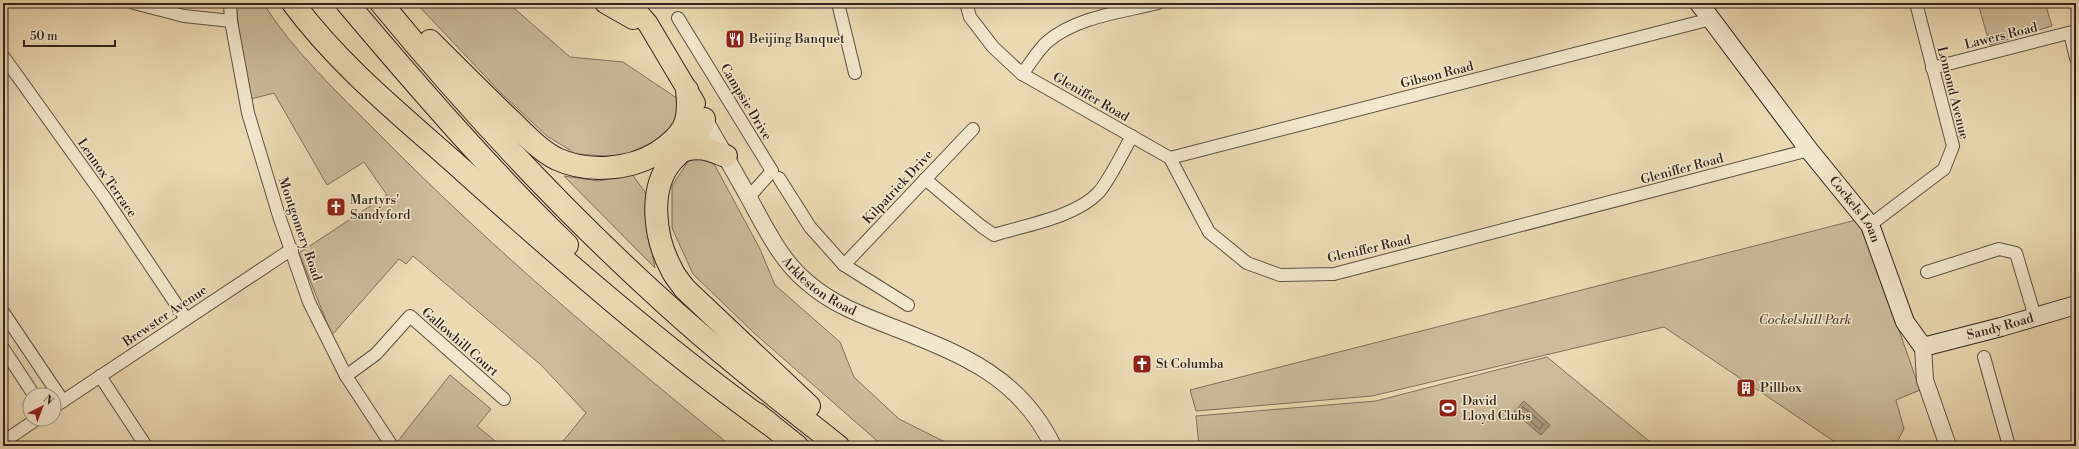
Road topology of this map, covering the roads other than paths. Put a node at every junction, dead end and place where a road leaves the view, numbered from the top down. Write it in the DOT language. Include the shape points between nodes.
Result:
graph roads {
  1 [pos="134,3"];
  2 [pos="230,3"];
  3 [pos="293,3"];
  4 [pos="347,3"];
  5 [pos="381,3"];
  6 [pos="393,3"];
  7 [pos="605,3"];
  8 [pos="616,3"];
  9 [pos="838,3"];
  10 [pos="966,3"];
  11 [pos="1158,3"];
  12 [pos="1699,3"];
  13 [pos="1916,3"];
  14 [pos="632,11"];
  15 [pos="678,18"];
  16 [pos="1711,19"];
  17 [pos="232,21"];
  18 [pos="2073,32"];
  19 [pos="3,56"];
  20 [pos="2076,58"];
  21 [pos="1932,68"];
  22 [pos="855,73"];
  23 [pos="1022,74"];
  24 [pos="687,90"];
  25 [pos="704,119"];
  26 [pos="973,129"];
  27 [pos="1132,136"];
  28 [pos="685,150"];
  29 [pos="1809,150"];
  30 [pos="726,156"];
  31 [pos="1170,158"];
  32 [pos="779,178"];
  33 [pos="925,179"];
  34 [pos="749,197"];
  35 [pos="1870,225"];
  36 [pos="292,249"];
  37 [pos="844,266"];
  38 [pos="1927,272"];
  39 [pos="908,305"];
  40 [pos="2076,305"];
  41 [pos="3,312"];
  42 [pos="2035,317"];
  43 [pos="186,319"];
  44 [pos="1923,347"];
  45 [pos="3,348"];
  46 [pos="1984,357"];
  47 [pos="100,376"];
  48 [pos="346,376"];
  49 [pos="29,387"];
  50 [pos="49,387"];
  51 [pos="504,399"];
  52 [pos="62,402"];
  53 [pos="768,423"];
  54 [pos="25,427"];
  55 [pos="3,442"];
  56 [pos="146,446"];
  57 [pos="392,446"];
  58 [pos="797,446"];
  59 [pos="838,446"];
  60 [pos="852,446"];
  61 [pos="1053,446"];
  62 [pos="1948,446"];
  63 [pos="2009,446"];
  1 -- 17 [label="street" via="184,16"];
  2 -- 17 [label="street, Montgomery Road"];
  3 -- 53 [label="highway" via="344,62 523,224 643,328 705,378"];
  4 -- 53 [label="highway" via="461,134 563,240 672,344"];
  5 -- 59 [label="highway" via="502,142 616,258 728,357"];
  6 -- 24 [label="highway" via="470,81 540,147 557,159 582,166 604,168 628,165 653,155 681,134 687,122 689,109"];
  7 -- 14 [label="main road"];
  8 -- 14 [label="main road, Arkleston Road"];
  9 -- 22 [label="street"];
  10 -- 23 [label="street, Gleniffer Road" via="970,17 993,47"];
  11 -- 23 [label="street" via="1068,28 1047,42"];
  12 -- 16 [label="main road, Cockels Loan"];
  13 -- 21 [label="street, Lomond Avenue"];
  14 -- 24 [label="main road, Arkleston Road" via="648,24"];
  15 -- 34 [label="street, Campsie Drive" via="772,171"];
  16 -- 29 [label="main road, Cockels Loan"];
  16 -- 31 [label="street, Gibson Road"];
  17 -- 36 [label="street, Montgomery Road" via="248,113 279,216"];
  18 -- 20 [label="street"];
  18 -- 21 [label="street, Lawers Road"];
  19 -- 43 [label="street, Lennox Terrace" via="105,198"];
  21 -- 35 [label="street, Lomond Avenue" via="1953,146 1944,170"];
  23 -- 27 [label="street, Gleniffer Road"];
  24 -- 25 [label="main road, Arkleston Road"];
  25 -- 28 [label="highway" via="699,132"];
  25 -- 30 [label="street, Arkleston Road"];
  26 -- 33 [label="street, Kilpatrick Drive"];
  27 -- 31 [label="street, Gleniffer Road"];
  27 -- 33 [label="street" via="1099,191 1083,205 994,235"];
  28 -- 30 [label="highway" via="707,149"];
  28 -- 60 [label="highway" via="666,170 657,201 658,236 671,269 685,289"];
  29 -- 31 [label="street, Gleniffer Road" via="1334,274 1280,275 1247,263 1209,232"];
  29 -- 35 [label="main road, Cockels Loan"];
  30 -- 34 [label="street, Arkleston Road"];
  32 -- 37 [label="street" via="810,227"];
  33 -- 37 [label="street, Kilpatrick Drive"];
  34 -- 61 [label="street, Arkleston Road" via="790,265 806,282 830,300 860,315 942,346 998,377 1031,408"];
  35 -- 44 [label="main road, Cockels Loan" via="1905,322"];
  36 -- 43 [label="street, Brewster Avenue"];
  36 -- 48 [label="street, Montgomery Road" via="309,302"];
  37 -- 39 [label="street"];
  38 -- 42 [label="street" via="1999,249 2016,253"];
  40 -- 42 [label="main road, Sandy Road"];
  41 -- 50 [label="street"];
  42 -- 44 [label="main road, Sandy Road"];
  43 -- 47 [label="street, Brewster Avenue"];
  44 -- 62 [label="street" via="1925,380"];
  45 -- 49 [label="street"];
  46 -- 63 [label="street"];
  47 -- 52 [label="street, Brewster Avenue"];
  47 -- 56 [label="street"];
  48 -- 51 [label="street, Gallowhill Court" via="376,354 410,316"];
  48 -- 57 [label="street, Montgomery Road"];
  53 -- 58 [label="highway"];
  54 -- 55 [label="street"];
}
